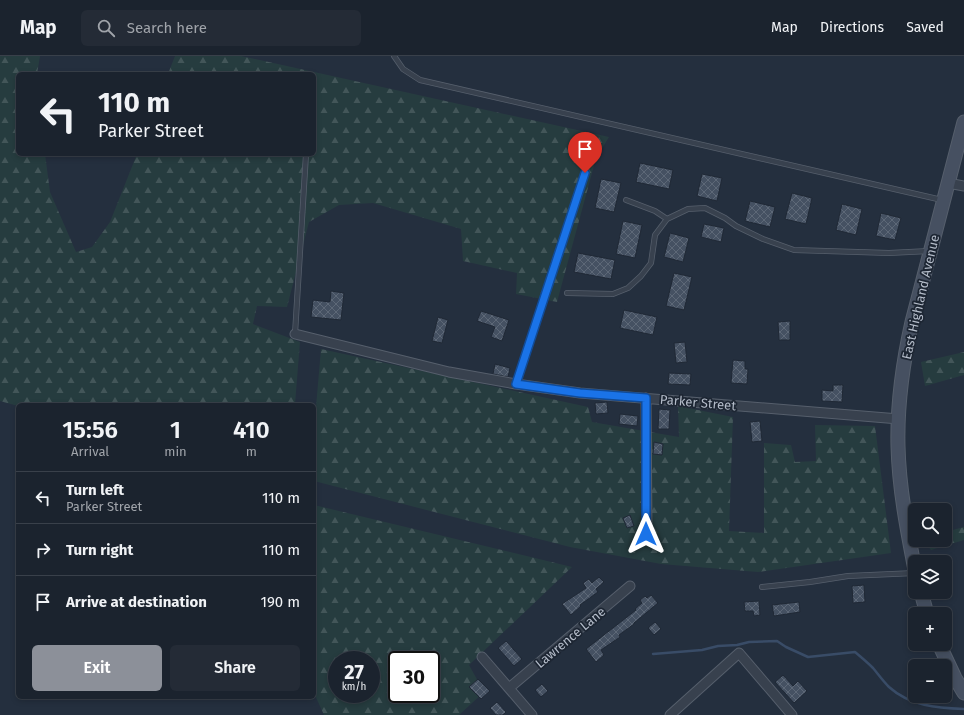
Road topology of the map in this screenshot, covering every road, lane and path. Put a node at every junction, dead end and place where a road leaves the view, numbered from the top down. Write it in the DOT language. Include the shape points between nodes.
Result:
graph roads {
  1 [pos="394,56"];
  2 [pos="964,122"];
  3 [pos="594,144"];
  4 [pos="306,156"];
  5 [pos="948,183"];
  6 [pos="964,186"];
  7 [pos="626,200"];
  8 [pos="943,201"];
  9 [pos="667,219"];
  10 [pos="930,251"];
  11 [pos="567,293"];
  12 [pos="295,334"];
  13 [pos="516,384"];
  14 [pos="646,398"];
  15 [pos="899,419"];
  16 [pos="646,534"];
  17 [pos="912,555"];
  18 [pos="908,572"];
  19 [pos="630,586"];
  20 [pos="762,587"];
  21 [pos="942,651"];
  22 [pos="482,658"];
  23 [pos="509,688"];
  24 [pos="964,694"];
  25 [pos="532,715"];
  26 [pos="670,715"];
  27 [pos="792,715"];
  1 -- 8 [label="lane" via="404,69 420,80"];
  2 -- 5 [label="street, East Highland Avenue"];
  3 -- 13 [label="lane"];
  4 -- 12 [label="lane"];
  5 -- 6 [label="street"];
  5 -- 8 [label="street, East Highland Avenue"];
  7 -- 9 [label="lane" via="655,210"];
  8 -- 10 [label="street, East Highland Avenue"];
  9 -- 10 [label="lane" via="688,209 704,208 762,239 794,250 889,253"];
  9 -- 11 [label="lane" via="656,235 651,263 628,288 613,294"];
  10 -- 15 [label="street, East Highland Avenue" via="906,350"];
  12 -- 13 [label="street, Parker Street" via="449,372"];
  13 -- 14 [label="street, Parker Street" via="580,393"];
  14 -- 15 [label="street, Parker Street"];
  14 -- 16 [label="street"];
  15 -- 17 [label="street, East Highland Avenue" via="901,494"];
  18 -- 20 [label="lane" via="848,576"];
  19 -- 23 [label="street, Lawrence Lane"];
  21 -- 24 [label="street"];
  22 -- 23 [label="street"];
  23 -- 25 [label="street"];
  26 -- 27 [label="street" via="739,653"];
}
